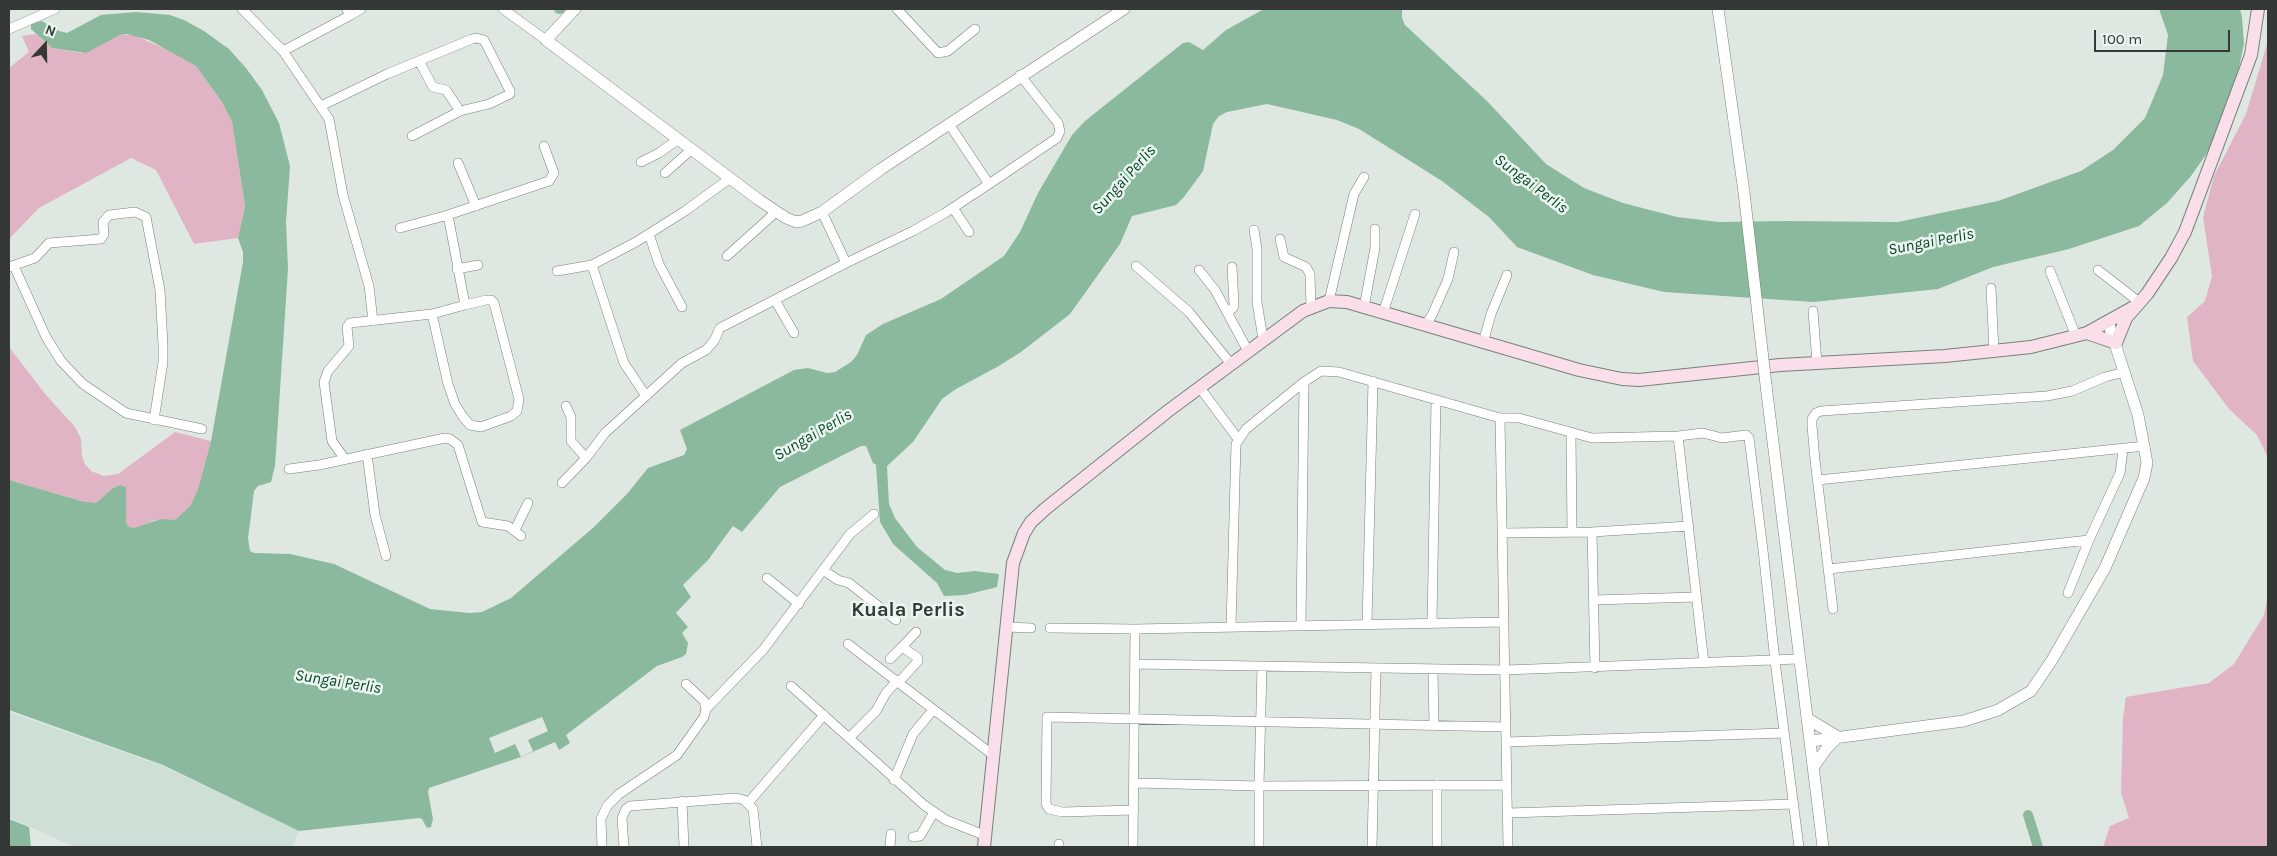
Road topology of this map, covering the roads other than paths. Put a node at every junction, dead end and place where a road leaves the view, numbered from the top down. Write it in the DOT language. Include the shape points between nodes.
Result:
graph roads {
  1 [pos="242,9"];
  2 [pos="361,9"];
  3 [pos="502,9"];
  4 [pos="576,9"];
  5 [pos="897,9"];
  6 [pos="1124,9"];
  7 [pos="1718,9"];
  8 [pos="2258,9"];
  9 [pos="50,10"];
  10 [pos="348,12"];
  11 [pos="9,29"];
  12 [pos="976,29"];
  13 [pos="546,40"];
  14 [pos="283,50"];
  15 [pos="419,60"];
  16 [pos="1020,75"];
  17 [pos="321,106"];
  18 [pos="460,110"];
  19 [pos="948,124"];
  20 [pos="412,136"];
  21 [pos="678,140"];
  22 [pos="544,146"];
  23 [pos="691,150"];
  24 [pos="641,162"];
  25 [pos="458,163"];
  26 [pos="665,173"];
  27 [pos="1364,177"];
  28 [pos="729,179"];
  29 [pos="989,184"];
  30 [pos="476,206"];
  31 [pos="954,208"];
  32 [pos="776,212"];
  33 [pos="822,212"];
  34 [pos="1415,214"];
  35 [pos="448,216"];
  36 [pos="400,228"];
  37 [pos="1375,228"];
  38 [pos="1254,230"];
  39 [pos="969,232"];
  40 [pos="649,234"];
  41 [pos="1280,239"];
  42 [pos="1454,252"];
  43 [pos="728,256"];
  44 [pos="846,263"];
  45 [pos="478,265"];
  46 [pos="592,265"];
  47 [pos="11,266"];
  48 [pos="1136,266"];
  49 [pos="1232,267"];
  50 [pos="457,268"];
  51 [pos="1200,270"];
  52 [pos="2098,270"];
  53 [pos="557,271"];
  54 [pos="2050,271"];
  55 [pos="1507,275"];
  56 [pos="1991,288"];
  57 [pos="775,300"];
  58 [pos="1329,300"];
  59 [pos="2137,304"];
  60 [pos="465,305"];
  61 [pos="682,307"];
  62 [pos="1311,307"];
  63 [pos="1364,307"];
  64 [pos="1813,311"];
  65 [pos="1227,312"];
  66 [pos="1383,313"];
  67 [pos="432,314"];
  68 [pos="373,321"];
  69 [pos="2108,322"];
  70 [pos="1424,326"];
  71 [pos="794,333"];
  72 [pos="2081,335"];
  73 [pos="1264,339"];
  74 [pos="1483,343"];
  75 [pos="2118,349"];
  76 [pos="1248,351"];
  77 [pos="1994,352"];
  78 [pos="1817,363"];
  79 [pos="1231,364"];
  80 [pos="2125,372"];
  81 [pos="1373,381"];
  82 [pos="1304,382"];
  83 [pos="1200,388"];
  84 [pos="646,396"];
  85 [pos="1436,400"];
  86 [pos="566,406"];
  87 [pos="1500,418"];
  88 [pos="154,420"];
  89 [pos="202,429"];
  90 [pos="1571,434"];
  91 [pos="1678,436"];
  92 [pos="1238,439"];
  93 [pos="2145,446"];
  94 [pos="2123,450"];
  95 [pos="367,454"];
  96 [pos="344,458"];
  97 [pos="586,458"];
  98 [pos="289,468"];
  99 [pos="1818,480"];
  100 [pos="562,483"];
  101 [pos="528,503"];
  102 [pos="874,514"];
  103 [pos="1689,526"];
  104 [pos="1572,532"];
  105 [pos="1592,532"];
  106 [pos="1502,533"];
  107 [pos="2089,540"];
  108 [pos="386,556"];
  109 [pos="1829,569"];
  110 [pos="823,570"];
  111 [pos="767,578"];
  112 [pos="2068,593"];
  113 [pos="1696,597"];
  114 [pos="1594,600"];
  115 [pos="798,604"];
  116 [pos="1833,609"];
  117 [pos="896,620"];
  118 [pos="1432,622"];
  119 [pos="1504,622"];
  120 [pos="1367,623"];
  121 [pos="1302,625"];
  122 [pos="1231,626"];
  123 [pos="1006,627"];
  124 [pos="1031,628"];
  125 [pos="1050,628"];
  126 [pos="1135,629"];
  127 [pos="916,632"];
  128 [pos="848,644"];
  129 [pos="902,647"];
  130 [pos="890,659"];
  131 [pos="1798,659"];
  132 [pos="1775,661"];
  133 [pos="1135,664"];
  134 [pos="1704,664"];
  135 [pos="1262,667"];
  136 [pos="1376,668"];
  137 [pos="1595,668"];
  138 [pos="1433,669"];
  139 [pos="1505,670"];
  140 [pos="897,683"];
  141 [pos="686,684"];
  142 [pos="791,686"];
  143 [pos="706,709"];
  144 [pos="933,710"];
  145 [pos="824,715"];
  146 [pos="1135,718"];
  147 [pos="1808,719"];
  148 [pos="1260,722"];
  149 [pos="1376,724"];
  150 [pos="1434,726"];
  151 [pos="1506,727"];
  152 [pos="1784,733"];
  153 [pos="1838,737"];
  154 [pos="849,738"];
  155 [pos="1812,741"];
  156 [pos="1506,742"];
  157 [pos="993,755"];
  158 [pos="1814,766"];
  159 [pos="894,780"];
  160 [pos="1135,783"];
  161 [pos="1373,785"];
  162 [pos="1437,785"];
  163 [pos="1507,785"];
  164 [pos="1259,786"];
  165 [pos="682,801"];
  166 [pos="748,803"];
  167 [pos="1794,804"];
  168 [pos="1134,810"];
  169 [pos="934,812"];
  170 [pos="1508,813"];
  171 [pos="890,834"];
  172 [pos="913,837"];
  173 [pos="984,841"];
  174 [pos="602,847"];
  175 [pos="624,847"];
  176 [pos="684,847"];
  177 [pos="757,847"];
  178 [pos="890,847"];
  179 [pos="1134,847"];
  180 [pos="1259,847"];
  181 [pos="1372,847"];
  182 [pos="1437,847"];
  183 [pos="1508,847"];
  184 [pos="1799,847"];
  185 [pos="1823,847"];
  1 -- 14 [label="street"];
  2 -- 10 [label="street"];
  3 -- 13 [label="street"];
  4 -- 13 [label="street"];
  5 -- 12 [label="street" via="938,53 948,51"];
  6 -- 16 [label="street"];
  7 -- 131 [label="street, bridge" via="1744,192"];
  8 -- 59 [label="main road" via="2251,56 2185,232 2160,276"];
  9 -- 11 [label="street"];
  10 -- 14 [label="street"];
  13 -- 21 [label="street"];
  14 -- 17 [label="street"];
  15 -- 17 [label="street"];
  15 -- 18 [label="street" via="432,87 447,91"];
  15 -- 18 [label="street" via="472,39 484,40 510,94 489,104"];
  16 -- 19 [label="street"];
  16 -- 29 [label="street" via="1058,123 1060,131 1057,138"];
  17 -- 68 [label="street" via="330,125 338,172 369,286"];
  18 -- 20 [label="street"];
  19 -- 29 [label="street"];
  19 -- 33 [label="street"];
  21 -- 23 [label="street"];
  21 -- 24 [label="street"];
  22 -- 30 [label="street" via="553,169 551,179"];
  23 -- 26 [label="street"];
  23 -- 28 [label="street"];
  25 -- 30 [label="street"];
  27 -- 58 [label="street" via="1354,194"];
  28 -- 32 [label="street"];
  28 -- 40 [label="street"];
  29 -- 31 [label="street"];
  30 -- 35 [label="street"];
  31 -- 39 [label="street"];
  31 -- 44 [label="street"];
  32 -- 33 [label="street" via="796,222"];
  32 -- 43 [label="street"];
  33 -- 44 [label="street"];
  34 -- 66 [label="street"];
  35 -- 36 [label="street"];
  35 -- 50 [label="street"];
  37 -- 63 [label="street" via="1375,248"];
  38 -- 73 [label="street" via="1258,309"];
  40 -- 46 [label="street"];
  40 -- 61 [label="street"];
  41 -- 62 [label="street" via="1284,257 1306,267 1310,274"];
  42 -- 70 [label="street" via="1443,292"];
  44 -- 57 [label="street"];
  45 -- 50 [label="street"];
  46 -- 53 [label="street"];
  46 -- 84 [label="street" via="624,363"];
  47 -- 88 [label="street" via="46,337 70,372 117,409"];
  47 -- 88 [label="street" via="35,258 50,243 100,239 104,234 103,222 109,215 135,212 146,217 160,290 163,345"];
  48 -- 79 [label="street" via="1189,312"];
  49 -- 65 [label="street" via="1234,304"];
  50 -- 60 [label="street"];
  51 -- 65 [label="street"];
  52 -- 59 [label="street"];
  54 -- 72 [label="street"];
  55 -- 74 [label="street"];
  56 -- 77 [label="street"];
  57 -- 71 [label="street"];
  57 -- 84 [label="street" via="720,328 706,350 685,361"];
  58 -- 62 [label="main road"];
  58 -- 63 [label="main road"];
  59 -- 69 [label="main road"];
  59 -- 75 [label="main road" via="2126,318"];
  60 -- 67 [label="street"];
  60 -- 67 [label="street" via="486,300 494,303 519,399 515,414 481,427 470,425 455,404"];
  62 -- 73 [label="main road"];
  63 -- 66 [label="main road"];
  64 -- 78 [label="street"];
  65 -- 76 [label="street"];
  66 -- 70 [label="main road"];
  67 -- 68 [label="street"];
  68 -- 96 [label="street" via="348,325 349,346 328,371 324,382 332,441"];
  69 -- 72 [label="main road"];
  69 -- 75 [label="street"];
  70 -- 74 [label="main road"];
  72 -- 75 [label="main road"];
  72 -- 77 [label="main road"];
  73 -- 76 [label="main road"];
  74 -- 78 [label="main road" via="1622,379"];
  75 -- 80 [label="street"];
  76 -- 79 [label="main road"];
  77 -- 78 [label="main road"];
  79 -- 83 [label="main road"];
  80 -- 93 [label="street"];
  80 -- 99 [label="street" via="2106,376 2072,391 2047,396 1821,411 1814,415 1812,426"];
  81 -- 82 [label="street" via="1330,370 1316,373"];
  81 -- 85 [label="street"];
  81 -- 120 [label="street"];
  82 -- 92 [label="street"];
  82 -- 121 [label="street"];
  83 -- 92 [label="street"];
  83 -- 123 [label="main road" via="1031,522 1019,542 1013,563"];
  84 -- 97 [label="street" via="605,433"];
  85 -- 87 [label="street"];
  85 -- 118 [label="street"];
  86 -- 97 [label="street" via="571,418 572,441"];
  87 -- 90 [label="street" via="1525,420"];
  87 -- 106 [label="street"];
  88 -- 89 [label="street"];
  90 -- 91 [label="street" via="1601,438"];
  90 -- 104 [label="street"];
  91 -- 103 [label="street"];
  91 -- 132 [label="street" via="1703,433 1722,438 1744,435 1749,438"];
  92 -- 122 [label="street" via="1235,451"];
  93 -- 94 [label="street"];
  93 -- 153 [label="street" via="2147,463 2144,478 2105,568 2031,691 1998,710 1964,721"];
  94 -- 99 [label="street"];
  94 -- 107 [label="street" via="2120,473"];
  95 -- 96 [label="street"];
  95 -- 101 [label="street" via="450,439 458,445 482,522 508,526 518,533"];
  95 -- 108 [label="street"];
  96 -- 98 [label="street"];
  97 -- 100 [label="street"];
  99 -- 109 [label="street"];
  102 -- 110 [label="street" via="850,534"];
  103 -- 105 [label="street"];
  103 -- 113 [label="street"];
  104 -- 105 [label="street"];
  104 -- 106 [label="street"];
  105 -- 114 [label="street"];
  106 -- 119 [label="street"];
  107 -- 109 [label="street"];
  107 -- 112 [label="street"];
  109 -- 116 [label="street"];
  110 -- 115 [label="street"];
  110 -- 117 [label="street" via="849,583"];
  111 -- 115 [label="street"];
  113 -- 114 [label="street"];
  113 -- 134 [label="street"];
  114 -- 137 [label="street"];
  115 -- 143 [label="street" via="763,650"];
  118 -- 119 [label="street"];
  118 -- 120 [label="street"];
  119 -- 139 [label="street"];
  120 -- 121 [label="street"];
  121 -- 122 [label="street"];
  122 -- 126 [label="street"];
  123 -- 124 [label="street"];
  123 -- 157 [label="main road"];
  125 -- 126 [label="street"];
  126 -- 133 [label="street"];
  127 -- 129 [label="street"];
  128 -- 140 [label="street"];
  129 -- 130 [label="street"];
  129 -- 140 [label="street" via="919,659"];
  131 -- 132 [label="street"];
  131 -- 147 [label="street"];
  132 -- 134 [label="street"];
  132 -- 152 [label="street"];
  133 -- 135 [label="street"];
  133 -- 146 [label="street"];
  134 -- 137 [label="street"];
  135 -- 136 [label="street"];
  135 -- 148 [label="street"];
  136 -- 138 [label="street"];
  136 -- 149 [label="street"];
  137 -- 139 [label="street"];
  138 -- 139 [label="street"];
  138 -- 150 [label="street"];
  139 -- 151 [label="street"];
  140 -- 144 [label="street"];
  140 -- 154 [label="street" via="886,693 876,711"];
  141 -- 143 [label="street" via="704,701"];
  142 -- 145 [label="street"];
  143 -- 174 [label="street" via="696,731 677,756 619,794 607,806 601,820"];
  144 -- 157 [label="street"];
  144 -- 159 [label="street" via="913,734"];
  145 -- 154 [label="street"];
  145 -- 166 [label="street"];
  146 -- 148 [label="street"];
  146 -- 160 [label="street"];
  146 -- 168 [label="street" via="1047,718 1046,787 1046,804 1054,811"];
  147 -- 153 [label="street"];
  147 -- 155 [label="street"];
  148 -- 149 [label="street"];
  148 -- 164 [label="street"];
  149 -- 150 [label="street"];
  149 -- 161 [label="street"];
  150 -- 151 [label="street"];
  151 -- 156 [label="street"];
  152 -- 156 [label="street"];
  152 -- 167 [label="street"];
  153 -- 155 [label="street"];
  153 -- 158 [label="street"];
  154 -- 159 [label="street"];
  155 -- 158 [label="street"];
  156 -- 163 [label="street"];
  157 -- 173 [label="main road"];
  158 -- 185 [label="street"];
  159 -- 169 [label="street"];
  160 -- 164 [label="street"];
  160 -- 168 [label="street"];
  161 -- 162 [label="street"];
  161 -- 164 [label="street"];
  161 -- 181 [label="street"];
  162 -- 163 [label="street"];
  162 -- 182 [label="street"];
  163 -- 170 [label="street"];
  164 -- 180 [label="street"];
  165 -- 166 [label="street" via="736,798"];
  165 -- 175 [label="street" via="636,804 626,809 622,818"];
  165 -- 176 [label="street"];
  166 -- 177 [label="street" via="753,809"];
  167 -- 170 [label="street"];
  167 -- 184 [label="street"];
  168 -- 179 [label="street"];
  169 -- 172 [label="street" via="920,836"];
  169 -- 173 [label="street"];
  170 -- 183 [label="street"];
  171 -- 178 [label="street"];
}
